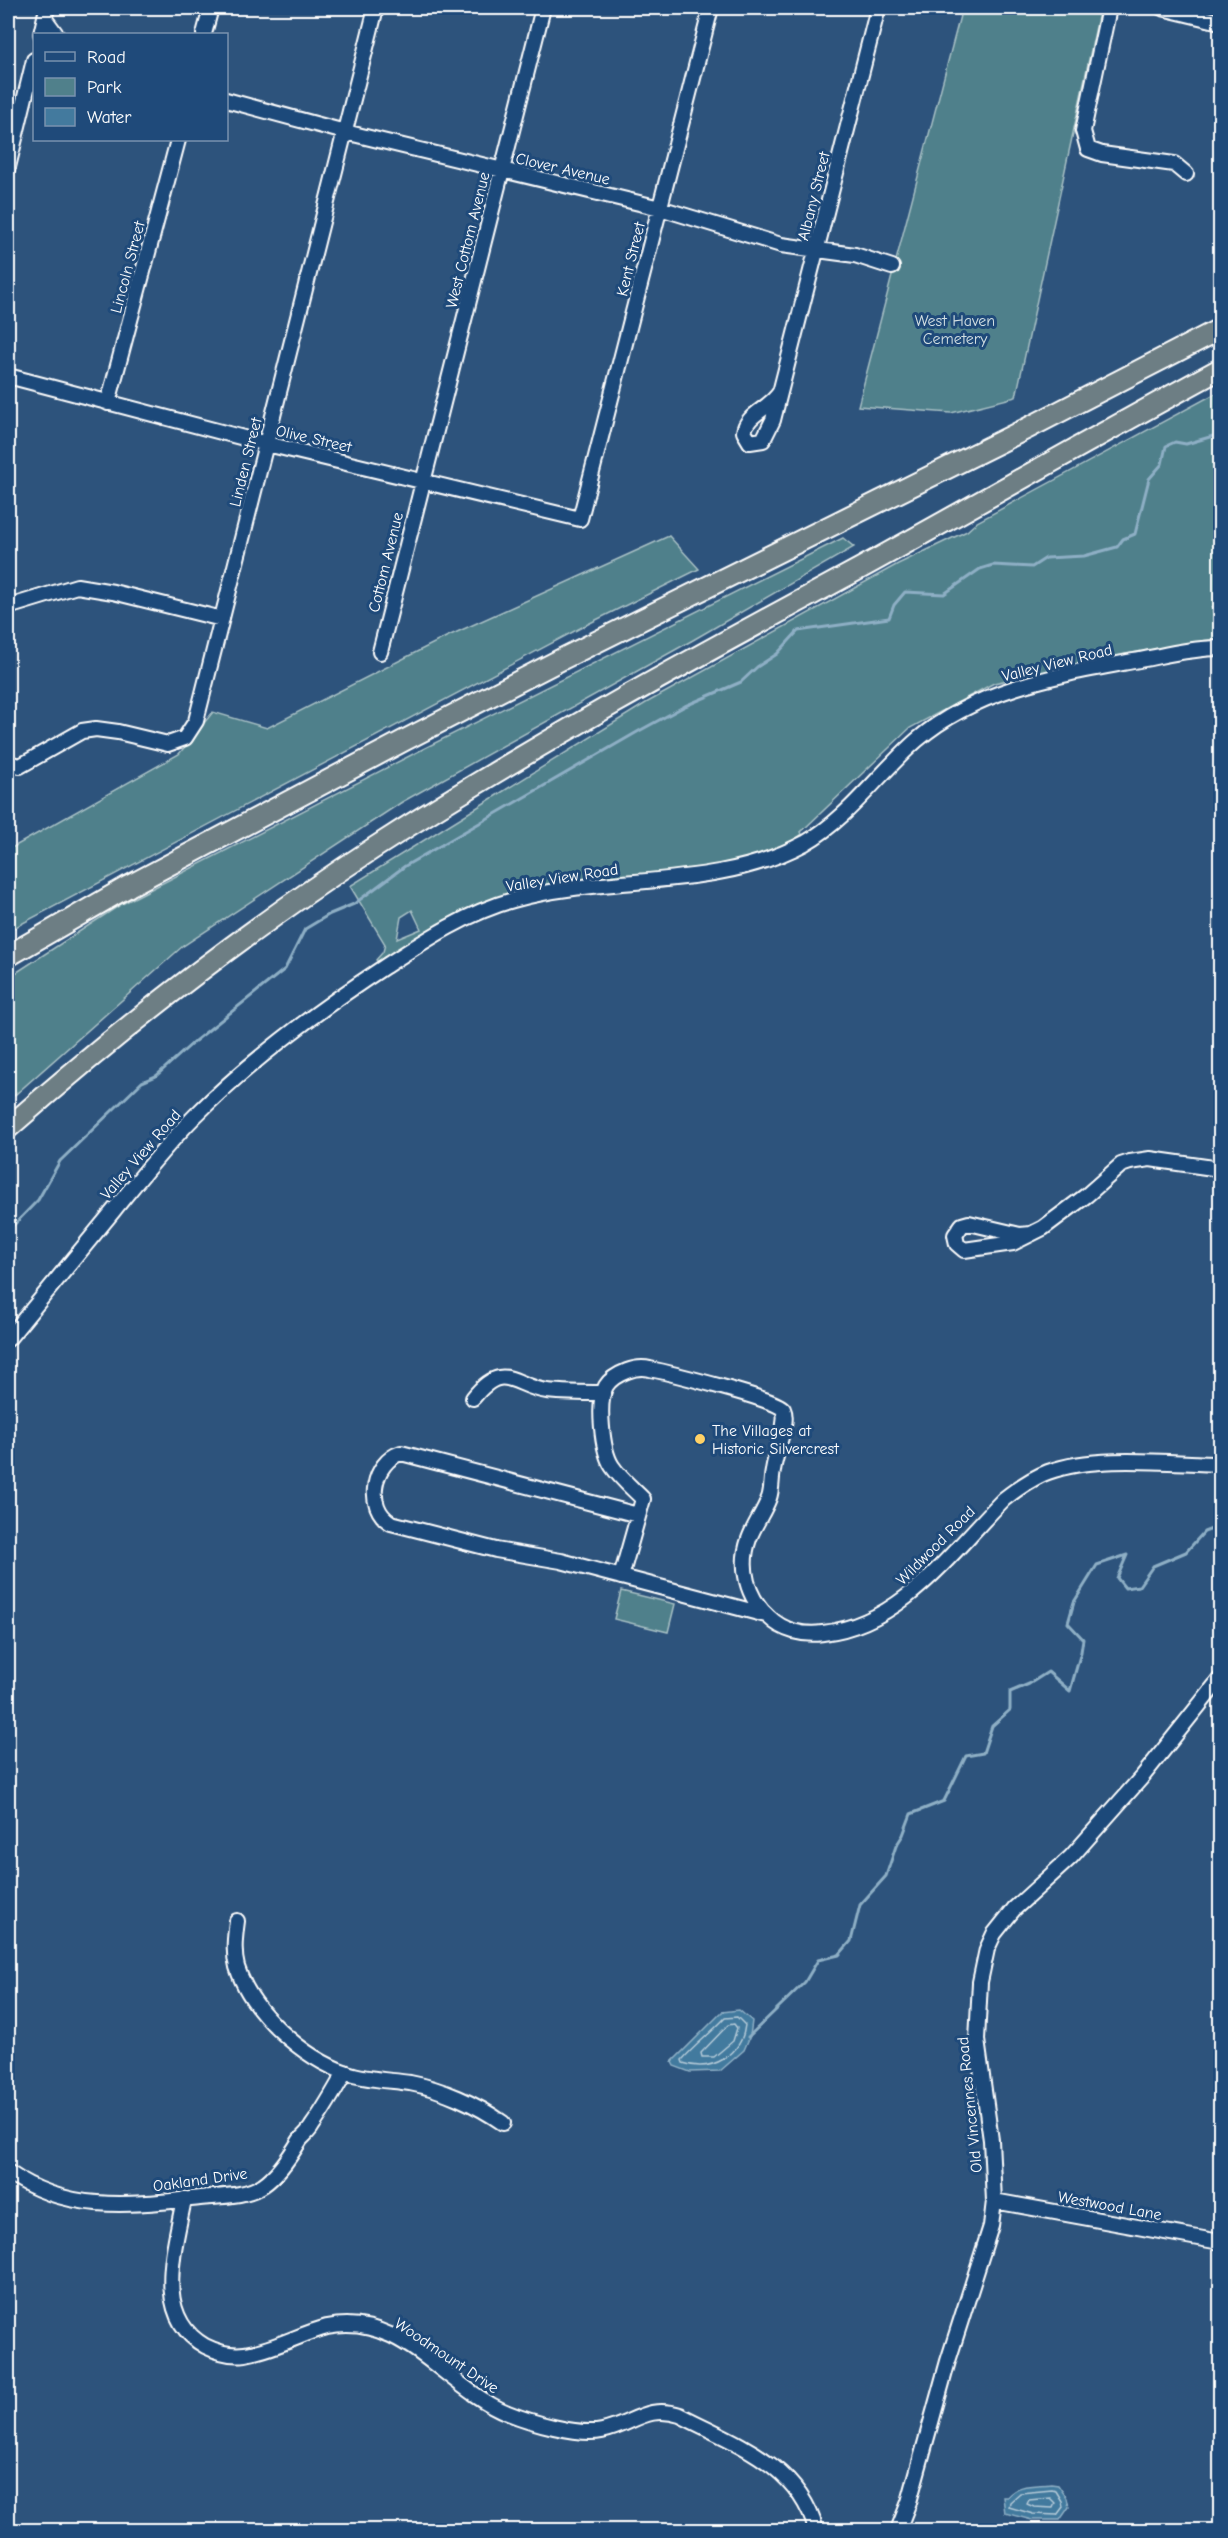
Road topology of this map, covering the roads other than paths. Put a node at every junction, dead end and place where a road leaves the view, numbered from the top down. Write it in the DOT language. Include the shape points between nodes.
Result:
graph roads {
  1 [pos="211,8"];
  2 [pos="376,8"];
  3 [pos="543,8"];
  4 [pos="711,8"];
  5 [pos="878,8"];
  6 [pos="1109,8"];
  7 [pos="1162,8"];
  8 [pos="46,13"];
  9 [pos="1221,22"];
  10 [pos="41,33"];
  11 [pos="56,33"];
  12 [pos="204,33"];
  13 [pos="32,83"];
  14 [pos="228,101"];
  15 [pos="345,132"];
  16 [pos="178,141"];
  17 [pos="8,167"];
  18 [pos="501,171"];
  19 [pos="1186,174"];
  20 [pos="660,208"];
  21 [pos="816,249"];
  22 [pos="892,267"];
  23 [pos="1221,329"];
  24 [pos="1221,369"];
  25 [pos="8,376"];
  26 [pos="780,392"];
  27 [pos="108,403"];
  28 [pos="267,444"];
  29 [pos="422,481"];
  30 [pos="580,519"];
  31 [pos="8,607"];
  32 [pos="222,619"];
  33 [pos="1221,648"];
  34 [pos="380,652"];
  35 [pos="8,763"];
  36 [pos="8,956"];
  37 [pos="8,1128"];
  38 [pos="1221,1168"];
  39 [pos="1031,1234"];
  40 [pos="10,1332"];
  41 [pos="603,1393"];
  42 [pos="473,1398"];
  43 [pos="1221,1464"];
  44 [pos="638,1515"];
  45 [pos="621,1577"];
  46 [pos="766,1615"];
  47 [pos="1221,1679"];
  48 [pos="237,1921"];
  49 [pos="345,2072"];
  50 [pos="503,2123"];
  51 [pos="8,2172"];
  52 [pos="184,2199"];
  53 [pos="994,2201"];
  54 [pos="1221,2242"];
  55 [pos="816,2530"];
  56 [pos="898,2530"];
  1 -- 12 [label="street"];
  2 -- 15 [label="street, Linden Street"];
  3 -- 18 [label="street, West Cottom Avenue"];
  4 -- 20 [label="street, Kent Street"];
  5 -- 21 [label="street, Albany Street"];
  6 -- 19 [label="street" via="1083,131 1088,149 1174,164"];
  7 -- 9 [label="street"];
  8 -- 10 [label="street"];
  8 -- 11 [label="street"];
  13 -- 17 [label="street"];
  14 -- 15 [label="street, Clover Avenue"];
  15 -- 18 [label="street, Clover Avenue"];
  15 -- 28 [label="street, Linden Street"];
  16 -- 27 [label="street, Lincoln Street"];
  18 -- 20 [label="street, Clover Avenue"];
  18 -- 29 [label="street, West Cottom Avenue"];
  20 -- 21 [label="street, Clover Avenue" via="781,245"];
  20 -- 30 [label="street, Kent Street"];
  21 -- 22 [label="street, Clover Avenue" via="855,255"];
  21 -- 26 [label="street, Albany Street"];
  23 -- 36 [label="highway" via="405,740 129,886"];
  24 -- 37 [label="highway" via="595,714 439,807 339,871 198,972 95,1052"];
  25 -- 27 [label="street, Olive Street"];
  27 -- 28 [label="street, Olive Street"];
  28 -- 29 [label="street, Olive Street"];
  28 -- 32 [label="street, Linden Street"];
  29 -- 30 [label="street, Olive Street"];
  29 -- 34 [label="street, Cottom Avenue"];
  31 -- 32 [label="street" via="77,586"];
  32 -- 35 [label="street, Linden Street" via="196,721 185,738 168,744 96,729 82,731 20,766"];
  33 -- 40 [label="street, Valley View Road" via="1077,672 992,696 946,719 918,739 821,833 791,850 705,876 578,887 508,901 440,932 345,992 233,1080 171,1141"];
  38 -- 39 [label="street" via="1150,1160 1121,1165 1087,1195"];
  39 -- 39 [label="street" via="967,1224 958,1230 956,1241 960,1248 969,1250 1013,1243"];
  41 -- 42 [label="street" via="547,1391 514,1378 499,1378 483,1386"];
  41 -- 44 [label="street" via="607,1456 643,1499"];
  41 -- 46 [label="street, Wildwood Road" via="618,1375 639,1368 780,1406 784,1422 769,1498 747,1547 748,1588"];
  43 -- 46 [label="street, Wildwood Road" via="1100,1462 1049,1472 1005,1498 918,1588 876,1617 848,1629 819,1634 792,1631"];
  44 -- 45 [label="street"];
  44 -- 45 [label="street" via="410,1454 392,1456 380,1471 374,1503 391,1523"];
  45 -- 46 [label="street"];
  47 -- 53 [label="street, Old Vincennes Road" via="1071,1857 1008,1915 987,1949 980,1982 977,2040"];
  48 -- 49 [label="street" via="237,1966 261,2010 284,2035"];
  49 -- 50 [label="street" via="453,2096"];
  49 -- 52 [label="street, Oakland Drive" via="310,2130 262,2186 240,2193"];
  51 -- 52 [label="street, Oakland Drive" via="44,2193 64,2199 127,2205"];
  52 -- 55 [label="street, Woodmount Drive" via="171,2299 180,2324 209,2348 227,2354 246,2354 327,2327 364,2325 398,2338 474,2394 518,2417 589,2433 609,2430 649,2412 670,2412 783,2473 803,2498"];
  53 -- 54 [label="street, Westwood Lane"];
  53 -- 56 [label="street, Old Vincennes Road" via="992,2226"];
}
